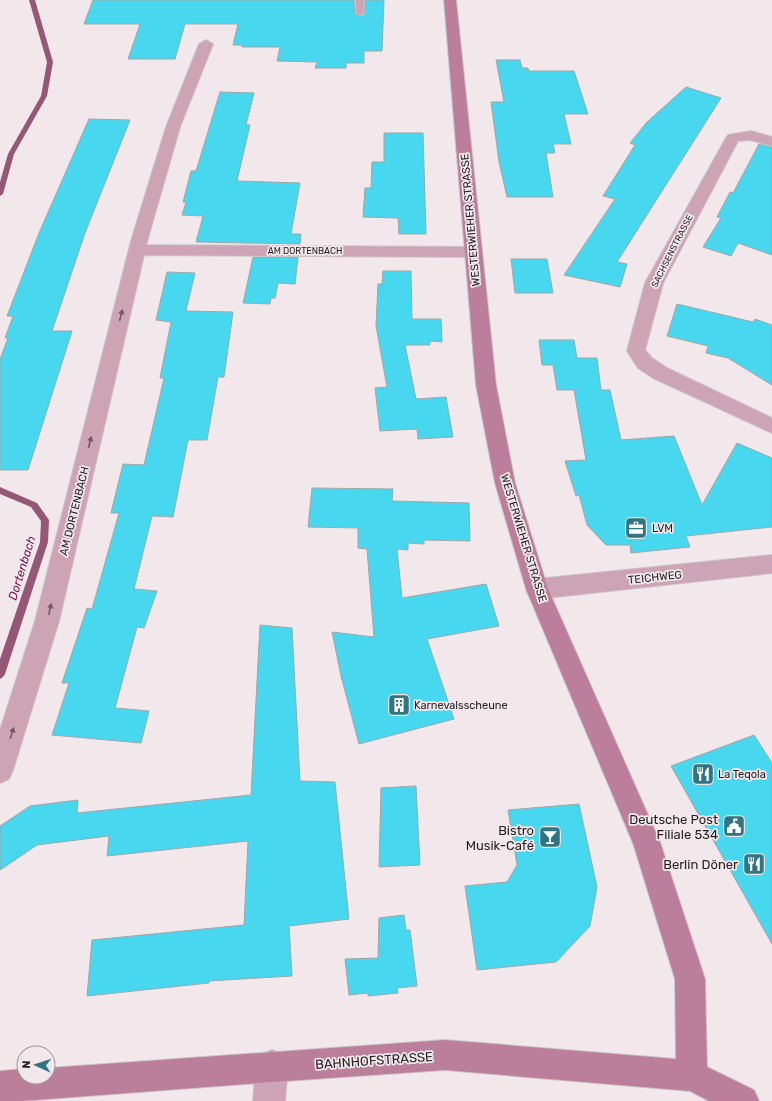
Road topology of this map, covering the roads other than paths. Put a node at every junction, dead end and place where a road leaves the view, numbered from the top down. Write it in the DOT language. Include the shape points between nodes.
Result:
graph roads {
  1 [pos="360,0"];
  2 [pos="450,0"];
  3 [pos="360,12"];
  4 [pos="206,44"];
  5 [pos="772,142"];
  6 [pos="136,250"];
  7 [pos="473,252"];
  8 [pos="772,426"];
  9 [pos="772,564"];
  10 [pos="538,589"];
  11 [pos="0,770"];
  12 [pos="272,1066"];
  13 [pos="692,1076"];
  14 [pos="0,1087"];
  15 [pos="269,1101"];
  16 [pos="743,1101"];
  1 -- 3 [label="lane"];
  2 -- 7 [label="main road, WESTERWIEHER STRASSE"];
  4 -- 6 [label="street, AM DORTENBACH" via="173,127"];
  5 -- 8 [label="street, SACHSENSTRASSE" via="751,135 732,138 654,282 636,351 645,363 660,373"];
  6 -- 7 [label="street, AM DORTENBACH"];
  11 -- 6 [label="street, AM DORTENBACH, one-way" via="47,621"];
  7 -- 10 [label="main road, WESTERWIEHER STRASSE" via="486,385 505,483"];
  9 -- 10 [label="street, TEICHWEG"];
  10 -- 13 [label="main road, WESTERWIEHER STRASSE" via="646,842 690,979"];
  12 -- 13 [label="main road, BAHNHOFSTRASSE" via="445,1055"];
  12 -- 14 [label="main road, BAHNHOFSTRASSE"];
  12 -- 15 [label="street"];
  13 -- 16 [label="main road, BAHNHOFSTRASSE"];
}
